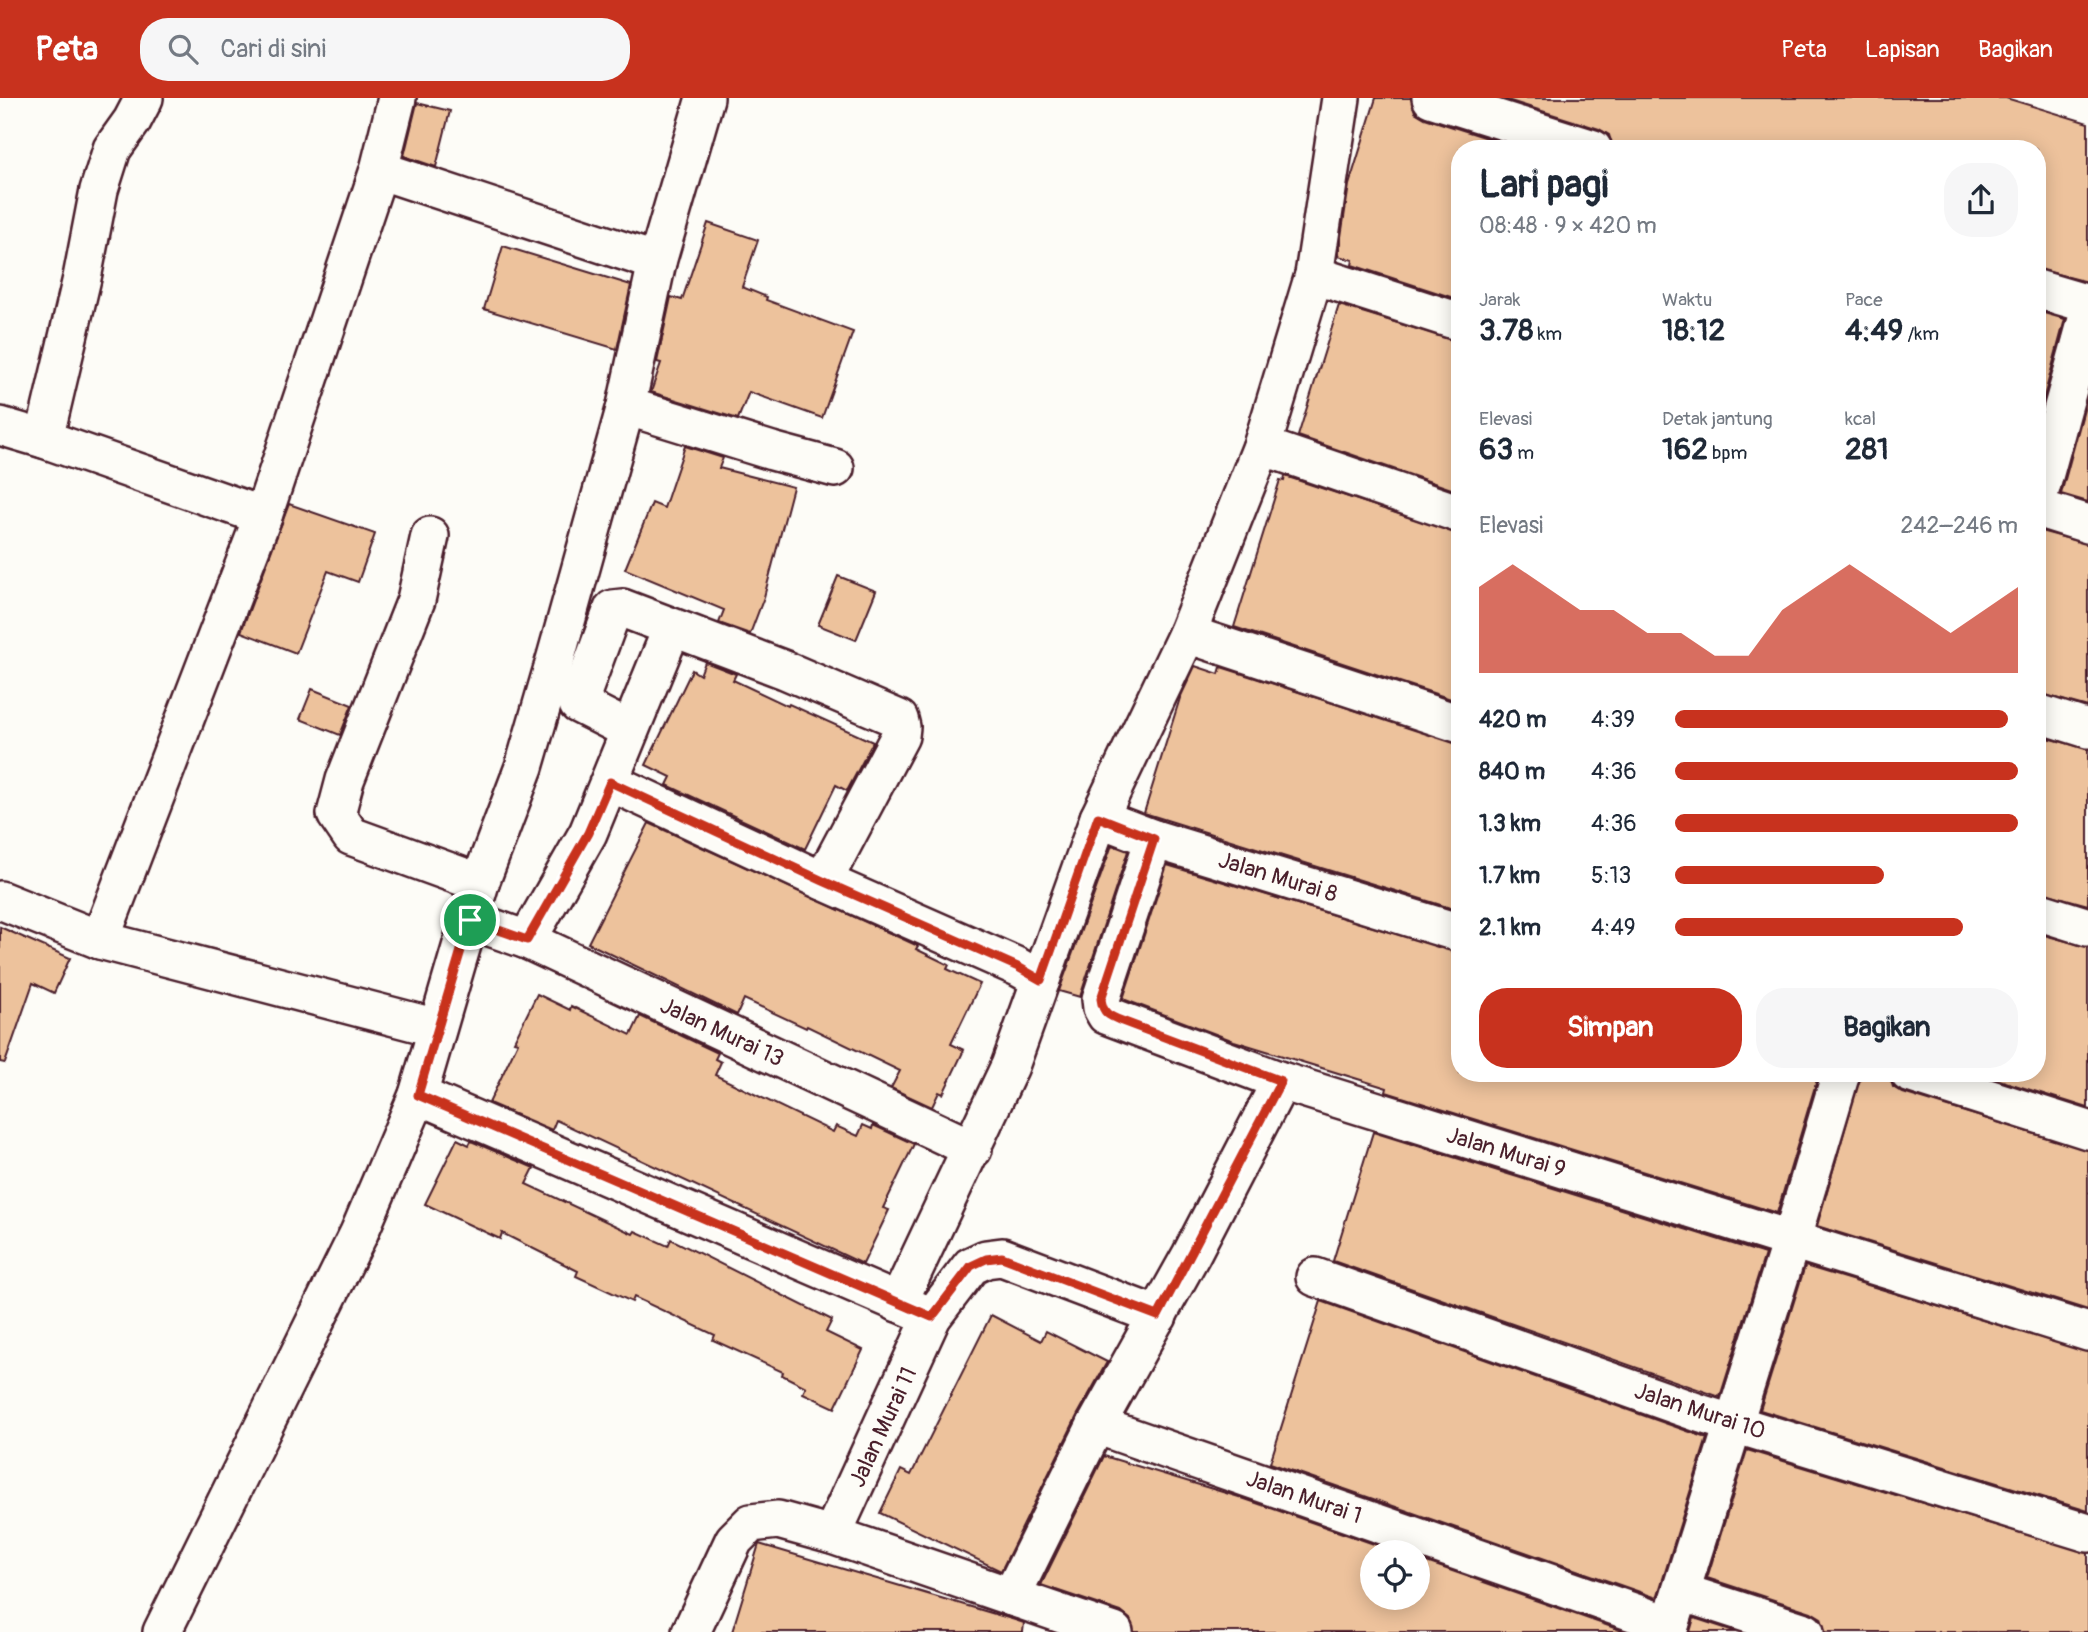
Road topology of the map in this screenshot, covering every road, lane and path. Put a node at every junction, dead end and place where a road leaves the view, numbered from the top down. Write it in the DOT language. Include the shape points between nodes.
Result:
graph roads {
  1 [pos="144,98"];
  2 [pos="397,98"];
  3 [pos="705,98"];
  4 [pos="1341,98"];
  5 [pos="1431,98"];
  6 [pos="1564,140"];
  7 [pos="379,170"];
  8 [pos="657,262"];
  9 [pos="1314,275"];
  10 [pos="2046,292"];
  11 [pos="2088,304"];
  12 [pos="2088,316"];
  13 [pos="1451,319"];
  14 [pos="626,406"];
  15 [pos="0,426"];
  16 [pos="44,439"];
  17 [pos="1262,446"];
  18 [pos="835,468"];
  19 [pos="2046,469"];
  20 [pos="1451,511"];
  21 [pos="2046,511"];
  22 [pos="263,516"];
  23 [pos="2088,524"];
  24 [pos="430,536"];
  25 [pos="672,628"];
  26 [pos="1187,634"];
  27 [pos="2046,717"];
  28 [pos="1451,721"];
  29 [pos="2088,729"];
  30 [pos="629,730"];
  31 [pos="610,782"];
  32 [pos="1098,817"];
  33 [pos="1154,839"];
  34 [pos="823,881"];
  35 [pos="480,883"];
  36 [pos="0,900"];
  37 [pos="2046,914"];
  38 [pos="470,920"];
  39 [pos="2088,927"];
  40 [pos="1451,930"];
  41 [pos="100,940"];
  42 [pos="527,940"];
  43 [pos="1041,980"];
  44 [pos="437,1028"];
  45 [pos="1281,1081"];
  46 [pos="1838,1082"];
  47 [pos="1937,1082"];
  48 [pos="418,1095"];
  49 [pos="2088,1130"];
  50 [pos="973,1149"];
  51 [pos="1791,1241"];
  52 [pos="1315,1277"];
  53 [pos="898,1303"];
  54 [pos="1158,1316"];
  55 [pos="932,1317"];
  56 [pos="2088,1332"];
  57 [pos="1733,1423"];
  58 [pos="1096,1425"];
  59 [pos="2088,1532"];
  60 [pos="832,1535"];
  61 [pos="1011,1597"];
  62 [pos="1673,1617"];
  63 [pos="162,1632"];
  64 [pos="691,1632"];
  65 [pos="1114,1632"];
  66 [pos="1805,1632"];
  1 -- 16 [label="street" via="112,149 99,190"];
  2 -- 7 [label="street"];
  3 -- 8 [label="street"];
  4 -- 9 [label="street"];
  5 -- 6 [label="street"];
  7 -- 8 [label="street"];
  7 -- 22 [label="street"];
  8 -- 14 [label="street"];
  9 -- 13 [label="street"];
  9 -- 17 [label="street"];
  10 -- 11 [label="street"];
  12 -- 19 [label="street"];
  14 -- 18 [label="street"];
  14 -- 35 [label="street" via="524,767"];
  15 -- 16 [label="street"];
  16 -- 22 [label="street"];
  17 -- 20 [label="street"];
  17 -- 26 [label="street"];
  21 -- 23 [label="street"];
  22 -- 41 [label="street"];
  24 -- 35 [label="street" via="416,600 336,814 351,836"];
  25 -- 30 [label="street"];
  25 -- 30 [label="street" via="622,608 613,609 578,704"];
  25 -- 34 [label="street" via="899,719 900,736"];
  26 -- 28 [label="street"];
  26 -- 32 [label="street"];
  27 -- 29 [label="street"];
  30 -- 31 [label="street"];
  31 -- 34 [label="street"];
  31 -- 42 [label="street" via="588,833"];
  32 -- 33 [label="street, Jalan Murai 8"];
  32 -- 43 [label="street"];
  33 -- 40 [label="street, Jalan Murai 8"];
  33 -- 45 [label="street, Jalan Murai 9" via="1101,999 1102,1009 1106,1015"];
  34 -- 43 [label="street"];
  35 -- 38 [label="street"];
  36 -- 41 [label="street"];
  37 -- 39 [label="street"];
  38 -- 42 [label="street, Jalan Murai 13"];
  38 -- 44 [label="street"];
  41 -- 44 [label="street"];
  42 -- 50 [label="street, Jalan Murai 13"];
  43 -- 50 [label="street"];
  44 -- 48 [label="street"];
  45 -- 51 [label="street, Jalan Murai 9"];
  45 -- 54 [label="street"];
  46 -- 51 [label="street"];
  47 -- 49 [label="street"];
  48 -- 53 [label="street"];
  48 -- 63 [label="street" via="359,1233"];
  50 -- 53 [label="street"];
  51 -- 56 [label="street, Jalan Murai 9"];
  51 -- 57 [label="street"];
  52 -- 57 [label="street, Jalan Murai 10"];
  53 -- 55 [label="street"];
  54 -- 55 [label="street, Jalan Murai 11" via="1002,1257 971,1266"];
  54 -- 58 [label="street"];
  55 -- 60 [label="street, Jalan Murai 11"];
  57 -- 59 [label="street, Jalan Murai 10"];
  57 -- 62 [label="street"];
  58 -- 61 [label="street"];
  58 -- 62 [label="street, Jalan Murai 1"];
  60 -- 61 [label="street"];
  60 -- 64 [label="street" via="778,1520 751,1523 734,1540"];
  61 -- 65 [label="street"];
  62 -- 66 [label="street, Jalan Murai 1"];
}
